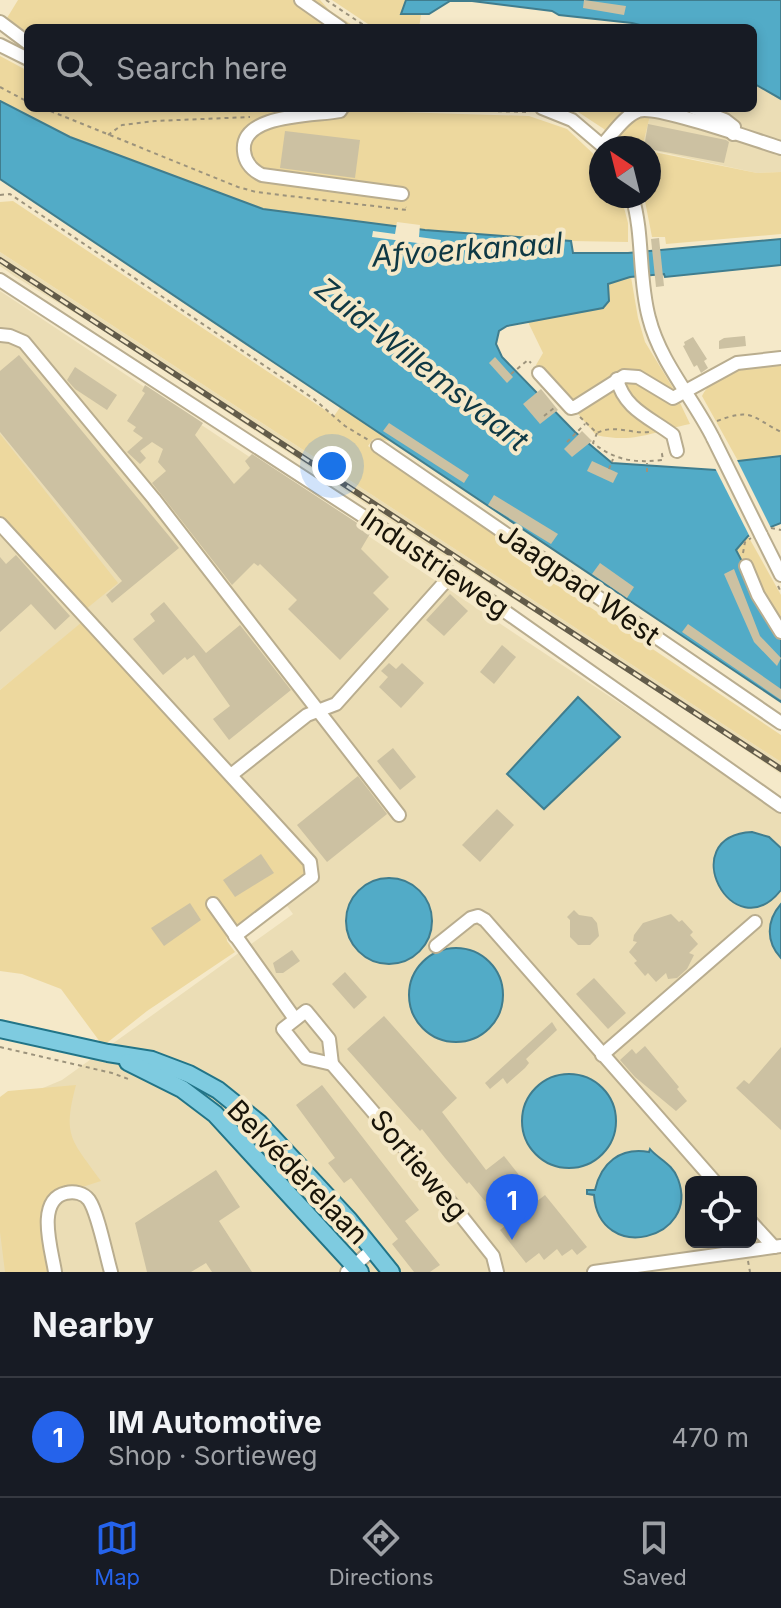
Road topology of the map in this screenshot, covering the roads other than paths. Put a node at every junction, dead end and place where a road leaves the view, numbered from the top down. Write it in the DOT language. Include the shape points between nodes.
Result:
graph roads {
  1 [pos="301,0"];
  2 [pos="0,22"];
  3 [pos="335,24"];
  4 [pos="24,40"];
  5 [pos="0,45"];
  6 [pos="24,57"];
  7 [pos="335,112"];
  8 [pos="542,112"];
  9 [pos="637,112"];
  10 [pos="657,112"];
  11 [pos="704,112"];
  12 [pos="733,134"];
  13 [pos="592,136"];
  14 [pos="612,136"];
  15 [pos="781,148"];
  16 [pos="402,194"];
  17 [pos="634,208"];
  18 [pos="0,280"];
  19 [pos="0,335"];
  20 [pos="781,358"];
  21 [pos="539,373"];
  22 [pos="617,379"];
  23 [pos="687,392"];
  24 [pos="378,446"];
  25 [pos="677,451"];
  26 [pos="0,524"];
  27 [pos="746,566"];
  28 [pos="452,574"];
  29 [pos="781,575"];
  30 [pos="781,632"];
  31 [pos="319,711"];
  32 [pos="781,723"];
  33 [pos="231,775"];
  34 [pos="781,806"];
  35 [pos="399,815"];
  36 [pos="213,904"];
  37 [pos="755,922"];
  38 [pos="235,936"];
  39 [pos="436,946"];
  40 [pos="295,1019"];
  41 [pos="0,1029"];
  42 [pos="108,1053"];
  43 [pos="602,1055"];
  44 [pos="332,1064"];
  45 [pos="710,1176"];
  46 [pos="757,1228"];
  47 [pos="778,1247"];
  48 [pos="372,1250"];
  49 [pos="354,1270"];
  50 [pos="55,1272"];
  51 [pos="111,1272"];
  52 [pos="391,1272"];
  53 [pos="497,1272"];
  54 [pos="594,1272"];
  1 -- 3 [label="street"];
  2 -- 4 [label="street"];
  5 -- 6 [label="street"];
  7 -- 16 [label="street" via="274,118 249,133 246,161 262,175"];
  8 -- 13 [label="street" via="572,120"];
  9 -- 14 [label="street"];
  10 -- 12 [label="street"];
  11 -- 12 [label="street" via="725,120 734,127"];
  12 -- 15 [label="street"];
  17 -- 23 [label="street" via="654,334"];
  18 -- 28 [label="street, Industrieweg"];
  19 -- 31 [label="street" via="24,342"];
  20 -- 23 [label="street" via="737,363"];
  21 -- 22 [label="street" via="571,408"];
  22 -- 23 [label="street" via="638,377 673,398"];
  22 -- 25 [label="street" via="632,406 673,435"];
  23 -- 29 [label="street, bridge"];
  24 -- 32 [label="street, Jaagpad West"];
  26 -- 33 [label="street"];
  27 -- 30 [label="street"];
  28 -- 31 [label="street" via="336,704"];
  28 -- 34 [label="street, Industrieweg"];
  31 -- 33 [label="street"];
  31 -- 35 [label="street"];
  33 -- 38 [label="street" via="313,870 312,877"];
  36 -- 38 [label="street"];
  37 -- 43 [label="street"];
  38 -- 40 [label="street"];
  39 -- 43 [label="street" via="471,918 485,920"];
  40 -- 44 [label="street" via="306,1011 321,1029 329,1039"];
  40 -- 44 [label="street" via="283,1029 306,1058"];
  41 -- 42 [label="main road, Belvédèrelaan"];
  42 -- 48 [label="main road, Belvédèrelaan" via="163,1063 238,1104"];
  42 -- 49 [label="main road, Belvédèrelaan" via="165,1079 206,1107"];
  43 -- 45 [label="street"];
  44 -- 53 [label="street, Sortieweg" via="475,1233 493,1256"];
  46 -- 47 [label="street"];
  47 -- 54 [label="street"];
  48 -- 49 [label="street"];
  48 -- 52 [label="main road, Belvédèrelaan"];
  50 -- 51 [label="street" via="47,1217 53,1202 69,1192 82,1194 91,1204"];
}
